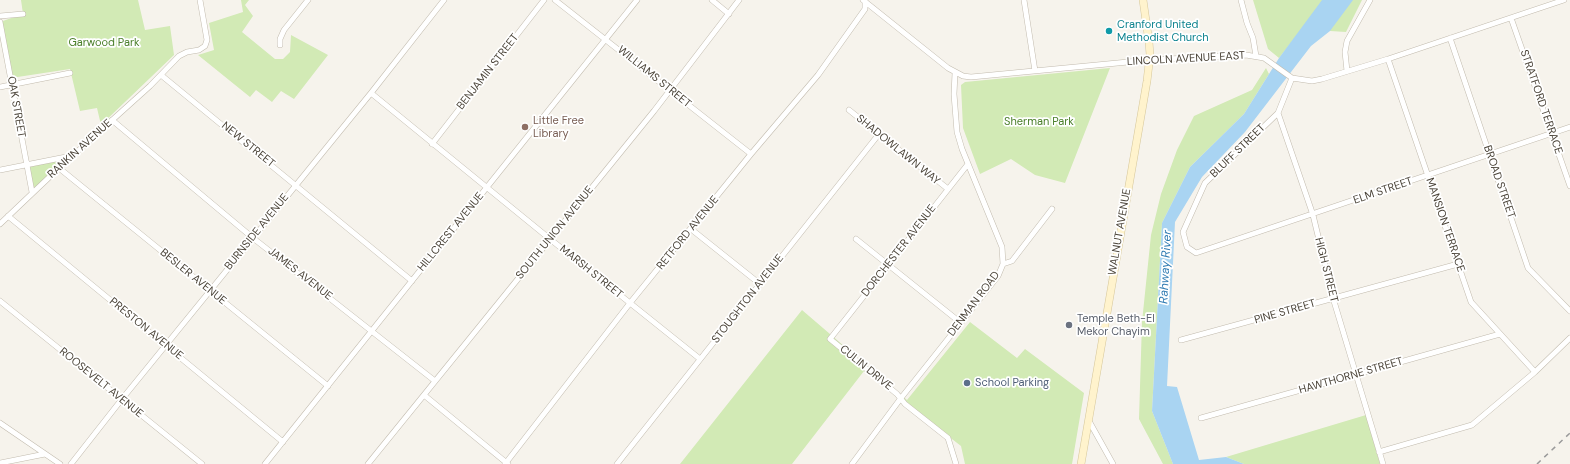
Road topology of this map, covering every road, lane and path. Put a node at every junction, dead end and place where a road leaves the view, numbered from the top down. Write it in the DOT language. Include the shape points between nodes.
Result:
graph roads {
  1 [pos="200,0"];
  2 [pos="308,0"];
  3 [pos="444,0"];
  4 [pos="544,0"];
  5 [pos="555,0"];
  6 [pos="637,0"];
  7 [pos="712,0"];
  8 [pos="739,0"];
  9 [pos="1024,0"];
  10 [pos="1143,0"];
  11 [pos="1241,0"];
  12 [pos="1370,0"];
  13 [pos="1564,0"];
  14 [pos="865,1"];
  15 [pos="23,14"];
  16 [pos="729,14"];
  17 [pos="0,16"];
  18 [pos="1511,18"];
  19 [pos="0,22"];
  20 [pos="1450,38"];
  21 [pos="607,39"];
  22 [pos="280,45"];
  23 [pos="1256,56"];
  24 [pos="1388,59"];
  25 [pos="1149,60"];
  26 [pos="1035,71"];
  27 [pos="1347,71"];
  28 [pos="70,73"];
  29 [pos="955,73"];
  30 [pos="161,75"];
  31 [pos="1291,77"];
  32 [pos="12,85"];
  33 [pos="0,87"];
  34 [pos="670,90"];
  35 [pos="371,93"];
  36 [pos="849,110"];
  37 [pos="1278,113"];
  38 [pos="112,120"];
  39 [pos="1570,127"];
  40 [pos="879,134"];
  41 [pos="1552,134"];
  42 [pos="432,144"];
  43 [pos="751,154"];
  44 [pos="1489,155"];
  45 [pos="72,156"];
  46 [pos="968,164"];
  47 [pos="27,165"];
  48 [pos="59,168"];
  49 [pos="0,170"];
  50 [pos="1428,176"];
  51 [pos="296,184"];
  52 [pos="1570,186"];
  53 [pos="487,188"];
  54 [pos="948,189"];
  55 [pos="32,192"];
  56 [pos="1052,209"];
  57 [pos="1313,215"];
  58 [pos="8,216"];
  59 [pos="0,224"];
  60 [pos="691,229"];
  61 [pos="253,238"];
  62 [pos="550,239"];
  63 [pos="856,239"];
  64 [pos="1196,253"];
  65 [pos="1003,264"];
  66 [pos="1458,264"];
  67 [pos="888,265"];
  68 [pos="412,280"];
  69 [pos="760,284"];
  70 [pos="210,291"];
  71 [pos="1333,298"];
  72 [pos="0,301"];
  73 [pos="630,303"];
  74 [pos="1570,311"];
  75 [pos="961,323"];
  76 [pos="372,331"];
  77 [pos="1500,334"];
  78 [pos="1570,338"];
  79 [pos="830,339"];
  80 [pos="1181,340"];
  81 [pos="166,346"];
  82 [pos="700,359"];
  83 [pos="1535,372"];
  84 [pos="1357,374"];
  85 [pos="435,381"];
  86 [pos="328,386"];
  87 [pos="424,395"];
  88 [pos="901,398"];
  89 [pos="122,399"];
  90 [pos="1201,418"];
  91 [pos="1088,420"];
  92 [pos="0,423"];
  93 [pos="283,442"];
  94 [pos="1379,452"];
  95 [pos="45,454"];
  96 [pos="0,463"];
  97 [pos="507,463"];
  98 [pos="60,464"];
  99 [pos="71,464"];
  100 [pos="202,464"];
  101 [pos="265,464"];
  102 [pos="368,464"];
  103 [pos="617,464"];
  104 [pos="852,464"];
  105 [pos="956,464"];
  106 [pos="1081,464"];
  107 [pos="1113,464"];
  108 [pos="1383,464"];
  1 -- 30 [label="street" via="207,44 179,56"];
  2 -- 22 [label="street" via="284,30"];
  3 -- 35 [label="street, BURNSIDE AVENUE"];
  4 -- 42 [label="street, BENJAMIN STREET"];
  5 -- 21 [label="street, WILLIAMS STREET"];
  6 -- 21 [label="street, HILLCREST AVENUE"];
  7 -- 16 [label="street"];
  8 -- 16 [label="street, SOUTH UNION AVENUE"];
  9 -- 26 [label="street"];
  10 -- 25 [label="street, WALNUT AVENUE"];
  11 -- 23 [label="street" via="1254,38"];
  12 -- 27 [label="street" via="1347,41"];
  13 -- 18 [label="street, LINCOLN AVENUE EAST"];
  14 -- 29 [label="street, LINCOLN AVENUE EAST"];
  14 -- 43 [label="street, RETFORD AVENUE" via="865,9 818,75"];
  15 -- 17 [label="street"];
  16 -- 34 [label="street, SOUTH UNION AVENUE"];
  18 -- 20 [label="street, LINCOLN AVENUE EAST"];
  18 -- 41 [label="street, STRATFORD TERRACE"];
  19 -- 32 [label="street, OAK STREET"];
  20 -- 24 [label="street, LINCOLN AVENUE EAST"];
  20 -- 44 [label="street, BROAD STREET"];
  21 -- 34 [label="street, WILLIAMS STREET"];
  21 -- 53 [label="street, HILLCREST AVENUE"];
  23 -- 25 [label="street, LINCOLN AVENUE EAST"];
  23 -- 31 [label="street, LINCOLN AVENUE EAST" via="1272,62"];
  24 -- 27 [label="street, LINCOLN AVENUE EAST"];
  24 -- 50 [label="street, MANSION TERRACE"];
  25 -- 26 [label="street, LINCOLN AVENUE EAST"];
  25 -- 91 [label="street, WALNUT AVENUE"];
  26 -- 29 [label="street, LINCOLN AVENUE EAST" via="971,77"];
  27 -- 31 [label="street, LINCOLN AVENUE EAST" via="1312,81"];
  28 -- 32 [label="street"];
  29 -- 46 [label="street, DENMAN ROAD" via="955,116"];
  30 -- 38 [label="street, RANKIN AVENUE"];
  30 -- 51 [label="street, NEW STREET"];
  31 -- 37 [label="street"];
  32 -- 33 [label="street"];
  32 -- 47 [label="street, OAK STREET"];
  34 -- 43 [label="street, WILLIAMS STREET"];
  34 -- 62 [label="street, SOUTH UNION AVENUE"];
  35 -- 42 [label="street, MARSH STREET"];
  35 -- 51 [label="street, BURNSIDE AVENUE"];
  36 -- 40 [label="street, SHADOWLAWN WAY"];
  37 -- 57 [label="street, HIGH STREET"];
  37 -- 64 [label="street, BLUFF STREET" via="1205,183 1182,232 1187,247"];
  38 -- 45 [label="street, RANKIN AVENUE"];
  38 -- 61 [label="street, JAMES AVENUE"];
  39 -- 41 [label="street, ELM STREET"];
  40 -- 54 [label="street, SHADOWLAWN WAY"];
  40 -- 69 [label="street, STOUGHTON AVENUE"];
  41 -- 44 [label="street, ELM STREET"];
  41 -- 52 [label="street, STRATFORD TERRACE"];
  42 -- 53 [label="street, MARSH STREET"];
  43 -- 60 [label="street, RETFORD AVENUE"];
  44 -- 50 [label="street, ELM STREET"];
  44 -- 74 [label="street, BROAD STREET" via="1528,268"];
  45 -- 47 [label="street"];
  45 -- 48 [label="street, RANKIN AVENUE"];
  46 -- 54 [label="street, DORCHESTER AVENUE"];
  46 -- 65 [label="street, DENMAN ROAD" via="1002,247"];
  47 -- 49 [label="street"];
  47 -- 55 [label="street, OAK STREET"];
  48 -- 55 [label="street, RANKIN AVENUE"];
  48 -- 70 [label="street, BESLER AVENUE"];
  50 -- 57 [label="street, ELM STREET"];
  50 -- 66 [label="street, MANSION TERRACE"];
  51 -- 61 [label="street, BURNSIDE AVENUE"];
  51 -- 68 [label="street, NEW STREET"];
  53 -- 62 [label="street, MARSH STREET"];
  53 -- 68 [label="street, HILLCREST AVENUE"];
  54 -- 67 [label="street, DORCHESTER AVENUE"];
  55 -- 58 [label="street, RANKIN AVENUE"];
  56 -- 65 [label="street" via="1012,261"];
  57 -- 64 [label="street, ELM STREET"];
  57 -- 71 [label="street, HIGH STREET"];
  58 -- 59 [label="street, RANKIN AVENUE"];
  58 -- 81 [label="street, PRESTON AVENUE"];
  60 -- 69 [label="street"];
  60 -- 73 [label="street, RETFORD AVENUE"];
  61 -- 70 [label="street, BURNSIDE AVENUE"];
  61 -- 76 [label="street, JAMES AVENUE"];
  62 -- 73 [label="street, MARSH STREET"];
  62 -- 85 [label="street, SOUTH UNION AVENUE"];
  63 -- 67 [label="street"];
  65 -- 75 [label="street, DENMAN ROAD" via="998,276"];
  66 -- 71 [label="street, PINE STREET"];
  66 -- 77 [label="street, MANSION TERRACE" via="1471,302"];
  67 -- 75 [label="street"];
  67 -- 79 [label="street, DORCHESTER AVENUE"];
  68 -- 76 [label="street, HILLCREST AVENUE"];
  69 -- 82 [label="street, STOUGHTON AVENUE"];
  70 -- 81 [label="street, BURNSIDE AVENUE"];
  70 -- 86 [label="street, BESLER AVENUE"];
  71 -- 80 [label="street, PINE STREET"];
  71 -- 84 [label="street, HIGH STREET"];
  72 -- 89 [label="street, ROOSEVELT AVENUE"];
  73 -- 82 [label="street, MARSH STREET"];
  73 -- 97 [label="street, RETFORD AVENUE"];
  75 -- 88 [label="street, DENMAN ROAD"];
  76 -- 85 [label="street, JAMES AVENUE"];
  76 -- 86 [label="street, HILLCREST AVENUE"];
  77 -- 83 [label="street, MANSION TERRACE"];
  77 -- 84 [label="street, HAWTHORNE STREET"];
  78 -- 83 [label="street"];
  79 -- 88 [label="street, CULIN DRIVE"];
  81 -- 89 [label="street, BURNSIDE AVENUE"];
  81 -- 93 [label="street, PRESTON AVENUE"];
  82 -- 103 [label="street, STOUGHTON AVENUE"];
  83 -- 94 [label="street" via="1472,425"];
  84 -- 90 [label="street, HAWTHORNE STREET"];
  84 -- 94 [label="street, HIGH STREET"];
  85 -- 87 [label="street, SOUTH UNION AVENUE"];
  86 -- 93 [label="street, HILLCREST AVENUE"];
  87 -- 97 [label="street"];
  87 -- 102 [label="street, SOUTH UNION AVENUE"];
  88 -- 104 [label="street, DENMAN ROAD"];
  88 -- 105 [label="street, CULIN DRIVE" via="948,438"];
  89 -- 99 [label="street, BURNSIDE AVENUE"];
  89 -- 100 [label="street, ROOSEVELT AVENUE"];
  91 -- 106 [label="street, WALNUT AVENUE"];
  91 -- 107 [label="street"];
  92 -- 95 [label="street"];
  93 -- 101 [label="street, HILLCREST AVENUE"];
  94 -- 108 [label="street, HIGH STREET"];
  95 -- 96 [label="street"];
  95 -- 98 [label="street"];
}
